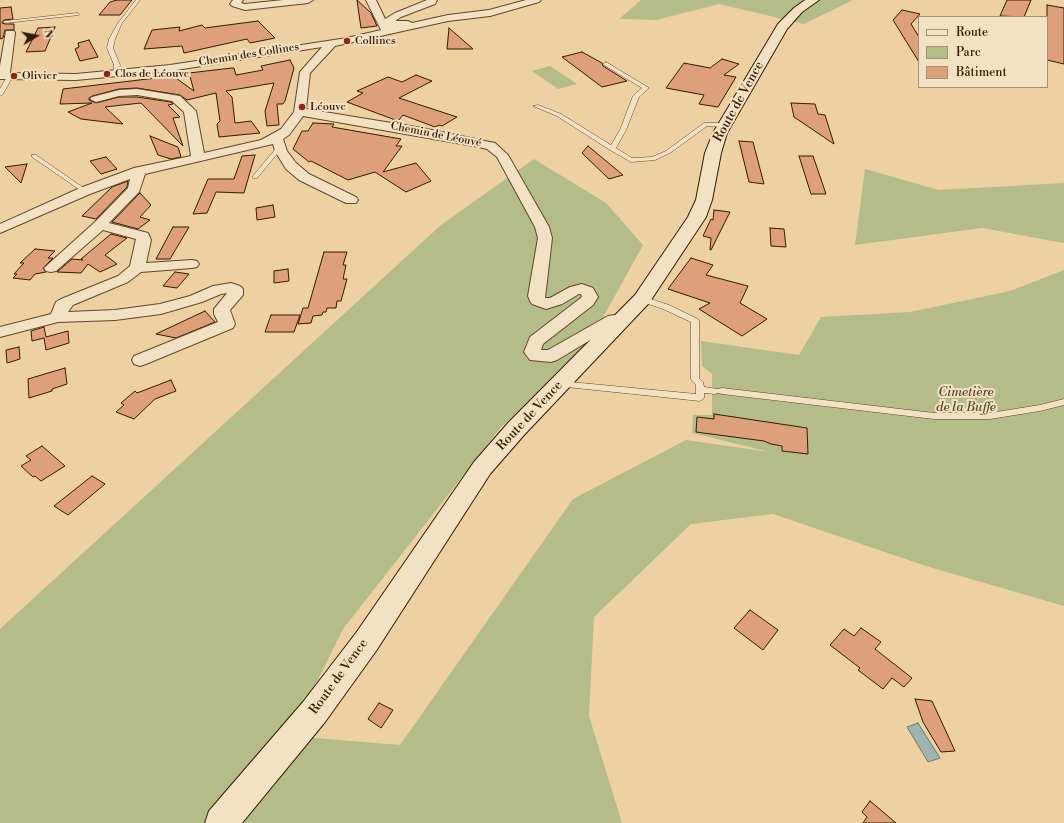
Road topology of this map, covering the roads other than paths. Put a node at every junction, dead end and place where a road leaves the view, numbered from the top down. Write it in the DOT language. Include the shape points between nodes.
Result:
graph roads {
  1 [pos="138,0"];
  2 [pos="238,0"];
  3 [pos="308,0"];
  4 [pos="371,0"];
  5 [pos="432,0"];
  6 [pos="536,0"];
  7 [pos="813,0"];
  8 [pos="77,14"];
  9 [pos="0,19"];
  10 [pos="5,22"];
  11 [pos="412,26"];
  12 [pos="387,32"];
  13 [pos="10,33"];
  14 [pos="331,44"];
  15 [pos="606,64"];
  16 [pos="115,74"];
  17 [pos="5,76"];
  18 [pos="0,94"];
  19 [pos="96,99"];
  20 [pos="536,106"];
  21 [pos="300,112"];
  22 [pos="725,125"];
  23 [pos="278,142"];
  24 [pos="612,149"];
  25 [pos="34,156"];
  26 [pos="198,157"];
  27 [pos="139,171"];
  28 [pos="255,177"];
  29 [pos="85,191"];
  30 [pos="351,200"];
  31 [pos="100,225"];
  32 [pos="0,229"];
  33 [pos="192,264"];
  34 [pos="51,268"];
  35 [pos="137,268"];
  36 [pos="642,300"];
  37 [pos="58,317"];
  38 [pos="623,320"];
  39 [pos="0,332"];
  40 [pos="140,360"];
  41 [pos="560,384"];
  42 [pos="700,389"];
  43 [pos="1064,402"];
  44 [pos="220,823"];
  1 -- 16 [label="lane" via="120,23 112,39 110,48 117,65"];
  2 -- 3 [label="street" via="235,4 245,7"];
  4 -- 12 [label="street"];
  5 -- 11 [label="street" via="389,21 393,25"];
  6 -- 11 [label="street" via="490,13"];
  7 -- 22 [label="main road, Route de Vence" via="798,10 782,27"];
  8 -- 10 [label="lane"];
  9 -- 10 [label="lane"];
  10 -- 13 [label="lane" via="6,32"];
  11 -- 12 [label="street"];
  12 -- 14 [label="street"];
  13 -- 17 [label="street"];
  14 -- 16 [label="street, Chemin des Collines"];
  14 -- 21 [label="street" via="305,72"];
  15 -- 24 [label="lane" via="646,88 636,96 623,130"];
  16 -- 17 [label="street, Chemin des Collines" via="53,78"];
  17 -- 18 [label="lane"];
  19 -- 26 [label="street" via="119,93 137,92 176,98 190,111"];
  20 -- 24 [label="lane" via="559,115"];
  21 -- 23 [label="street"];
  21 -- 38 [label="street, Chemin de Léouvé" via="416,130 479,143 491,146 502,155 542,227 545,238 536,296 538,302 556,302 571,292 582,289 588,291 590,297 536,341 532,352 536,356 551,356 606,323"];
  22 -- 24 [label="lane" via="706,124 668,152 653,159 631,160"];
  22 -- 36 [label="main road, Route de Vence" via="713,153 704,200 690,229"];
  23 -- 26 [label="street"];
  23 -- 28 [label="lane"];
  23 -- 30 [label="street" via="291,166 304,177"];
  25 -- 29 [label="lane"];
  26 -- 27 [label="street"];
  27 -- 29 [label="street"];
  27 -- 31 [label="street" via="134,189"];
  29 -- 32 [label="street"];
  31 -- 34 [label="street"];
  31 -- 35 [label="street" via="143,236"];
  33 -- 35 [label="street"];
  35 -- 37 [label="street" via="102,290 67,302 62,306"];
  36 -- 38 [label="main road, Route de Vence"];
  36 -- 42 [label="lane" via="666,307 695,321 695,379 700,384"];
  37 -- 39 [label="street"];
  37 -- 40 [label="street" via="115,315 161,309 196,299 218,289 235,289 235,295 222,310 227,324"];
  38 -- 41 [label="main road, Route de Vence"];
  41 -- 42 [label="lane" via="700,398"];
  41 -- 44 [label="main road, Route de Vence" via="482,468 366,642 314,712"];
  42 -- 43 [label="lane" via="934,416 990,416"];
}
